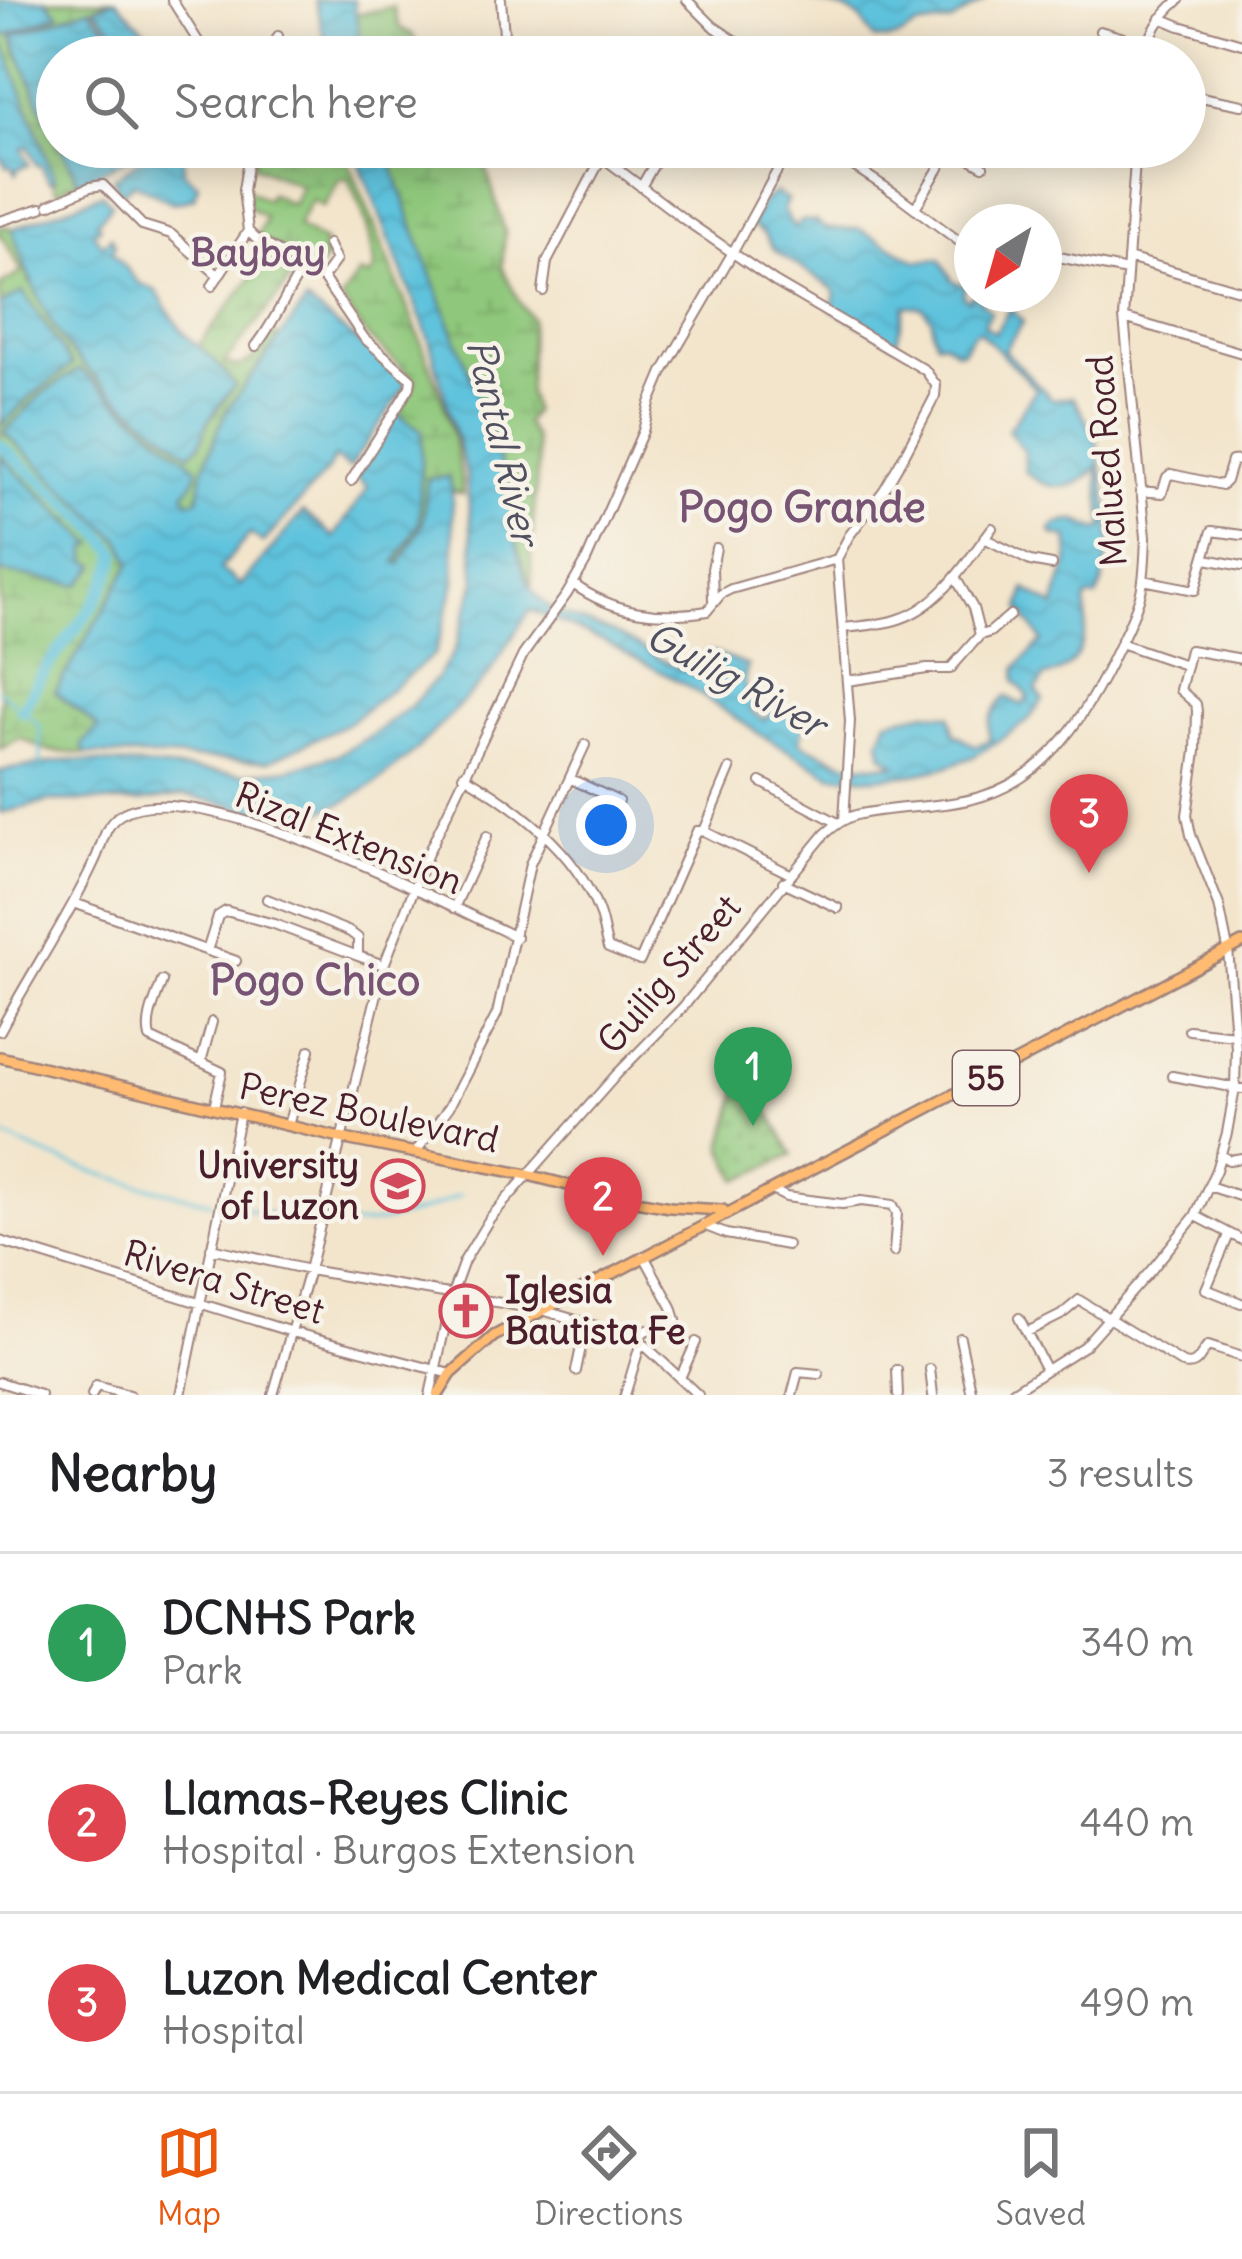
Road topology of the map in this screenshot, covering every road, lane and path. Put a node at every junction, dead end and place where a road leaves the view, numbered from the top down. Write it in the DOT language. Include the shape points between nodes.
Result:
graph roads {
  1 [pos="172,0"];
  2 [pos="501,0"];
  3 [pos="687,0"];
  4 [pos="1174,1"];
  5 [pos="1162,18"];
  6 [pos="1100,31"];
  7 [pos="195,36"];
  8 [pos="504,36"];
  9 [pos="727,36"];
  10 [pos="1117,36"];
  11 [pos="1152,36"];
  12 [pos="1242,44"];
  13 [pos="1206,98"];
  14 [pos="1242,105"];
  15 [pos="247,168"];
  16 [pos="597,168"];
  17 [pos="615,168"];
  18 [pos="652,168"];
  19 [pos="779,168"];
  20 [pos="855,168"];
  21 [pos="939,168"];
  22 [pos="1134,168"];
  23 [pos="641,188"];
  24 [pos="915,208"];
  25 [pos="0,221"];
  26 [pos="248,231"];
  27 [pos="954,237"];
  28 [pos="328,244"];
  29 [pos="733,253"];
  30 [pos="1128,257"];
  31 [pos="1062,258"];
  32 [pos="304,267"];
  33 [pos="1127,271"];
  34 [pos="219,276"];
  35 [pos="323,278"];
  36 [pos="212,286"];
  37 [pos="543,291"];
  38 [pos="1242,291"];
  39 [pos="1124,318"];
  40 [pos="256,346"];
  41 [pos="1242,353"];
  42 [pos="1242,460"];
  43 [pos="351,481"];
  44 [pos="1140,491"];
  45 [pos="992,528"];
  46 [pos="1242,535"];
  47 [pos="984,538"];
  48 [pos="716,548"];
  49 [pos="837,559"];
  50 [pos="1206,559"];
  51 [pos="1052,565"];
  52 [pos="1242,566"];
  53 [pos="955,577"];
  54 [pos="1143,580"];
  55 [pos="573,584"];
  56 [pos="713,603"];
  57 [pos="1010,615"];
  58 [pos="843,628"];
  59 [pos="980,635"];
  60 [pos="1120,643"];
  61 [pos="1242,659"];
  62 [pos="1185,665"];
  63 [pos="848,681"];
  64 [pos="585,745"];
  65 [pos="730,769"];
  66 [pos="464,775"];
  67 [pos="570,779"];
  68 [pos="761,782"];
  69 [pos="619,801"];
  70 [pos="856,815"];
  71 [pos="841,822"];
  72 [pos="704,831"];
  73 [pos="543,834"];
  74 [pos="487,836"];
  75 [pos="786,878"];
  76 [pos="413,890"];
  77 [pos="267,899"];
  78 [pos="74,903"];
  79 [pos="454,908"];
  80 [pos="838,908"];
  81 [pos="516,937"];
  82 [pos="1242,943"];
  83 [pos="1228,950"];
  84 [pos="207,951"];
  85 [pos="358,956"];
  86 [pos="236,962"];
  87 [pos="384,965"];
  88 [pos="162,982"];
  89 [pos="1238,1014"];
  90 [pos="212,1022"];
  91 [pos="1189,1030"];
  92 [pos="0,1031"];
  93 [pos="1236,1036"];
  94 [pos="310,1050"];
  95 [pos="0,1057"];
  96 [pos="201,1062"];
  97 [pos="1172,1076"];
  98 [pos="1239,1088"];
  99 [pos="214,1107"];
  100 [pos="240,1113"];
  101 [pos="289,1125"];
  102 [pos="1227,1133"];
  103 [pos="1242,1135"];
  104 [pos="340,1138"];
  105 [pos="415,1153"];
  106 [pos="1220,1155"];
  107 [pos="1242,1158"];
  108 [pos="528,1175"];
  109 [pos="1209,1186"];
  110 [pos="770,1189"];
  111 [pos="1242,1197"];
  112 [pos="729,1211"];
  113 [pos="1195,1216"];
  114 [pos="703,1225"];
  115 [pos="1229,1235"];
  116 [pos="1242,1240"];
  117 [pos="0,1241"];
  118 [pos="787,1245"];
  119 [pos="211,1248"];
  120 [pos="894,1252"];
  121 [pos="644,1256"];
  122 [pos="309,1270"];
  123 [pos="452,1294"];
  124 [pos="200,1302"];
  125 [pos="1241,1302"];
  126 [pos="542,1310"];
  127 [pos="1239,1315"];
  128 [pos="1019,1318"];
  129 [pos="1108,1320"];
  130 [pos="586,1323"];
  131 [pos="292,1332"];
  132 [pos="1027,1332"];
  133 [pos="960,1338"];
  134 [pos="639,1341"];
  135 [pos="696,1342"];
  136 [pos="1242,1357"];
  137 [pos="930,1369"];
  138 [pos="897,1370"];
  139 [pos="1046,1370"];
  140 [pos="575,1371"];
  141 [pos="433,1372"];
  142 [pos="819,1374"];
  143 [pos="451,1375"];
  144 [pos="680,1378"];
  145 [pos="1031,1378"];
  146 [pos="0,1382"];
  147 [pos="40,1395"];
  148 [pos="92,1395"];
  149 [pos="129,1395"];
  150 [pos="181,1395"];
  151 [pos="273,1395"];
  152 [pos="434,1395"];
  153 [pos="625,1395"];
  154 [pos="698,1395"];
  155 [pos="792,1395"];
  156 [pos="898,1395"];
  157 [pos="933,1395"];
  158 [pos="971,1395"];
  159 [pos="1007,1395"];
  160 [pos="1032,1395"];
  1 -- 7 [label="street"];
  2 -- 8 [label="street"];
  3 -- 9 [label="street"];
  4 -- 5 [label="street"];
  5 -- 11 [label="street"];
  5 -- 12 [label="street"];
  6 -- 10 [label="street"];
  13 -- 14 [label="street"];
  15 -- 26 [label="street"];
  16 -- 37 [label="street" via="548,262"];
  17 -- 23 [label="street"];
  18 -- 23 [label="street"];
  19 -- 29 [label="street"];
  20 -- 24 [label="street"];
  21 -- 24 [label="street"];
  22 -- 30 [label="street, Malued Road"];
  23 -- 29 [label="street"];
  24 -- 27 [label="street"];
  25 -- 34 [label="street" via="103,185 142,225 171,234"];
  26 -- 32 [label="street"];
  26 -- 34 [label="street"];
  28 -- 35 [label="street" via="336,260"];
  29 -- 49 [label="street" via="925,370 936,385 895,471"];
  29 -- 55 [label="street" via="656,386"];
  30 -- 33 [label="street, Malued Road"];
  30 -- 38 [label="street"];
  31 -- 33 [label="street"];
  32 -- 35 [label="street"];
  32 -- 40 [label="street"];
  33 -- 39 [label="street, Malued Road"];
  34 -- 36 [label="street"];
  35 -- 43 [label="street" via="364,338 411,379"];
  39 -- 41 [label="street"];
  39 -- 44 [label="street, Malued Road"];
  42 -- 44 [label="street" via="1232,461 1222,484 1172,474 1162,493"];
  44 -- 54 [label="street, Malued Road"];
  45 -- 47 [label="street"];
  46 -- 50 [label="street" via="1212,531"];
  47 -- 51 [label="street"];
  47 -- 53 [label="street"];
  48 -- 56 [label="street"];
  49 -- 56 [label="street" via="731,589"];
  49 -- 58 [label="street"];
  50 -- 52 [label="street"];
  50 -- 54 [label="street" via="1195,590"];
  53 -- 58 [label="street" via="905,617"];
  53 -- 59 [label="street"];
  54 -- 60 [label="street, Malued Road"];
  55 -- 56 [label="street" via="621,609 679,615"];
  55 -- 66 [label="street" via="523,655"];
  57 -- 59 [label="street"];
  58 -- 63 [label="street"];
  59 -- 63 [label="street" via="950,670"];
  60 -- 62 [label="street"];
  60 -- 70 [label="street, Malued Road" via="1075,728 1020,776 945,805"];
  61 -- 62 [label="street" via="1192,649"];
  62 -- 83 [label="street" via="1181,693 1197,711 1186,815"];
  63 -- 71 [label="street"];
  64 -- 67 [label="street"];
  65 -- 72 [label="street"];
  66 -- 73 [label="street"];
  66 -- 76 [label="street"];
  67 -- 69 [label="street"];
  67 -- 73 [label="street"];
  68 -- 71 [label="street"];
  70 -- 71 [label="street, Guilig Street"];
  71 -- 75 [label="street, Guilig Street"];
  72 -- 73 [label="street" via="695,834 640,961 608,948 580,876"];
  72 -- 75 [label="street"];
  73 -- 81 [label="street"];
  74 -- 79 [label="street"];
  75 -- 80 [label="street"];
  75 -- 108 [label="street, Guilig Street" via="683,1007"];
  76 -- 78 [label="street, Rizal Extension" via="242,819 172,805 115,819"];
  76 -- 79 [label="street, Rizal Extension"];
  76 -- 87 [label="street"];
  77 -- 85 [label="street" via="355,935"];
  78 -- 84 [label="street"];
  78 -- 92 [label="street, Rizal Extension"];
  79 -- 81 [label="street, Rizal Extension"];
  81 -- 105 [label="street" via="490,1030"];
  82 -- 83 [label="main road, 55"];
  83 -- 89 [label="street"];
  83 -- 110 [label="main road, 55"];
  84 -- 85 [label="street" via="226,911"];
  84 -- 86 [label="street"];
  85 -- 87 [label="street"];
  87 -- 104 [label="street"];
  88 -- 96 [label="street" via="150,1038"];
  89 -- 93 [label="street"];
  90 -- 96 [label="street"];
  91 -- 93 [label="street"];
  93 -- 98 [label="street"];
  94 -- 101 [label="street"];
  95 -- 99 [label="main road, Perez Boulevard"];
  96 -- 99 [label="street" via="223,1073"];
  97 -- 98 [label="street"];
  98 -- 102 [label="street"];
  99 -- 100 [label="main road, Perez Boulevard"];
  100 -- 101 [label="main road, Perez Boulevard"];
  100 -- 119 [label="street"];
  101 -- 104 [label="main road, Perez Boulevard"];
  102 -- 103 [label="street"];
  102 -- 106 [label="street"];
  104 -- 105 [label="main road, Perez Boulevard"];
  104 -- 122 [label="street"];
  105 -- 108 [label="main road, Perez Boulevard"];
  106 -- 107 [label="street"];
  106 -- 109 [label="street"];
  108 -- 112 [label="main road, Perez Boulevard" via="651,1204"];
  108 -- 123 [label="street, Guilig Street" via="478,1235"];
  109 -- 111 [label="street"];
  109 -- 113 [label="street"];
  110 -- 112 [label="main road, 55"];
  110 -- 120 [label="street" via="893,1205"];
  112 -- 114 [label="main road, 55"];
  113 -- 115 [label="street"];
  113 -- 129 [label="street"];
  114 -- 118 [label="street"];
  114 -- 121 [label="main road, 55"];
  115 -- 116 [label="street"];
  115 -- 125 [label="street" via="1206,1289"];
  117 -- 124 [label="street, Rivera Street"];
  119 -- 122 [label="street"];
  119 -- 124 [label="street"];
  121 -- 126 [label="main road, 55"];
  121 -- 134 [label="street" via="676,1320"];
  122 -- 123 [label="street"];
  122 -- 131 [label="street"];
  123 -- 126 [label="street"];
  123 -- 141 [label="street, Guilig Street"];
  124 -- 131 [label="street, Rivera Street"];
  124 -- 150 [label="street"];
  125 -- 127 [label="street"];
  126 -- 130 [label="street"];
  126 -- 143 [label="main road, 55" via="494,1336"];
  128 -- 132 [label="street"];
  129 -- 132 [label="street" via="1079,1300"];
  129 -- 136 [label="street" via="1189,1366 1208,1346"];
  129 -- 139 [label="street"];
  130 -- 134 [label="street"];
  130 -- 140 [label="street"];
  131 -- 141 [label="street, Rivera Street"];
  131 -- 151 [label="street"];
  132 -- 139 [label="street"];
  133 -- 158 [label="street"];
  134 -- 144 [label="street"];
  134 -- 153 [label="street"];
  135 -- 144 [label="street"];
  137 -- 157 [label="street"];
  138 -- 156 [label="street"];
  139 -- 145 [label="street"];
  141 -- 143 [label="street, Rivera Street"];
  141 -- 152 [label="street, Guilig Street"];
  142 -- 155 [label="street" via="798,1372"];
  143 -- 152 [label="main road, 55"];
  144 -- 154 [label="street"];
  145 -- 159 [label="street"];
  145 -- 160 [label="street"];
  146 -- 147 [label="street"];
  148 -- 149 [label="street" via="96,1386"];
}
